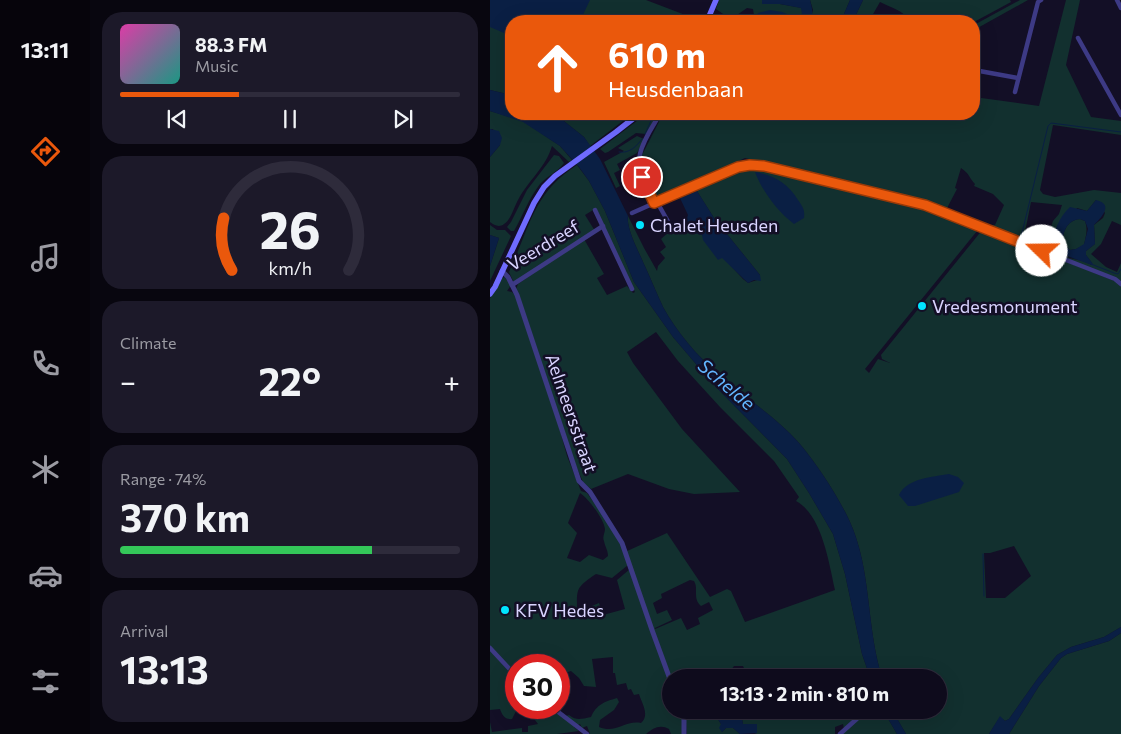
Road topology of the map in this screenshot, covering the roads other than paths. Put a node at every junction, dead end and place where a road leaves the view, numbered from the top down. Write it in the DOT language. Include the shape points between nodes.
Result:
graph roads {
  1 [pos="716,0"];
  2 [pos="1041,0"];
  3 [pos="1117,0"];
  4 [pos="1121,8"];
  5 [pos="710,15"];
  6 [pos="1078,38"];
  7 [pos="980,71"];
  8 [pos="1018,78"];
  9 [pos="1015,92"];
  10 [pos="1121,115"];
  11 [pos="631,120"];
  12 [pos="657,120"];
  13 [pos="656,203"];
  14 [pos="595,210"];
  15 [pos="632,213"];
  16 [pos="670,225"];
  17 [pos="603,226"];
  18 [pos="502,272"];
  19 [pos="499,278"];
  20 [pos="1121,284"];
  21 [pos="512,285"];
  22 [pos="631,287"];
  23 [pos="490,290"];
  24 [pos="490,294"];
  25 [pos="490,648"];
  26 [pos="505,664"];
  27 [pos="666,669"];
  28 [pos="567,719"];
  29 [pos="684,719"];
  30 [pos="857,719"];
  31 [pos="587,734"];
  32 [pos="684,734"];
  33 [pos="840,734"];
  1 -- 5 [label="main road"];
  2 -- 8 [label="street"];
  3 -- 4 [label="street"];
  6 -- 10 [label="street"];
  7 -- 8 [label="street"];
  8 -- 9 [label="street"];
  11 -- 18 [label="main road, Veerdreef" via="549,181 539,193"];
  12 -- 13 [label="street" via="640,157 644,182"];
  13 -- 15 [label="street"];
  13 -- 16 [label="street"];
  13 -- 20 [label="street" via="741,166 764,166 925,205 1093,270"];
  14 -- 17 [label="street"];
  17 -- 21 [label="street, Veerdreef"];
  17 -- 22 [label="street"];
  18 -- 19 [label="main road, Veerdreef"];
  18 -- 21 [label="street, Veerdreef"];
  19 -- 23 [label="main road, Veerdreef"];
  19 -- 24 [label="main road, Veerdreef"];
  21 -- 27 [label="street, Aelmeersstraat" via="578,476 627,552"];
  25 -- 26 [label="street"];
  28 -- 31 [label="street"];
  29 -- 32 [label="street"];
  30 -- 33 [label="street"];
}
